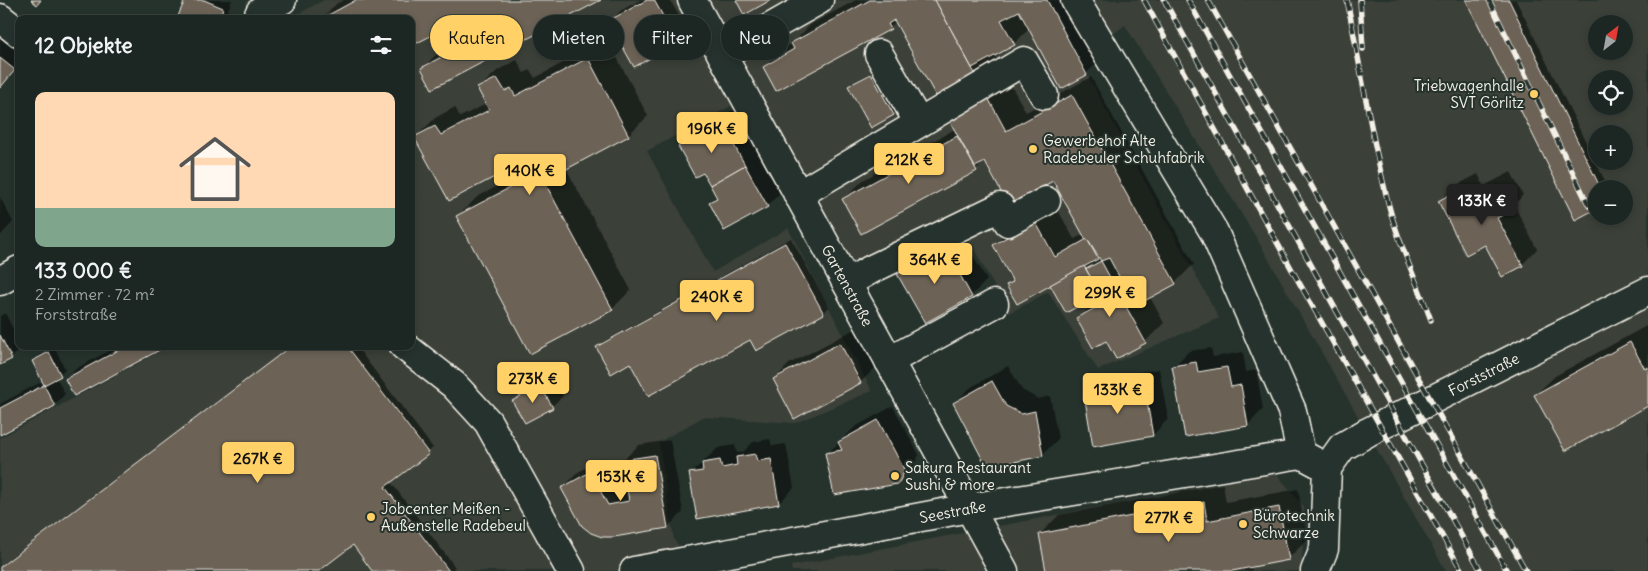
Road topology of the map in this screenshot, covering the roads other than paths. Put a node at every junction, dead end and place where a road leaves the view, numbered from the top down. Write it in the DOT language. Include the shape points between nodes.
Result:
graph roads {
  1 [pos="692,0"];
  2 [pos="818,0"];
  3 [pos="1075,0"];
  4 [pos="789,17"];
  5 [pos="0,18"];
  6 [pos="15,30"];
  7 [pos="721,53"];
  8 [pos="879,54"];
  9 [pos="725,60"];
  10 [pos="1044,95"];
  11 [pos="919,124"];
  12 [pos="798,195"];
  13 [pos="1046,201"];
  14 [pos="15,272"];
  15 [pos="0,281"];
  16 [pos="847,283"];
  17 [pos="1648,291"];
  18 [pos="994,304"];
  19 [pos="409,350"];
  20 [pos="889,361"];
  21 [pos="1302,454"];
  22 [pos="1327,468"];
  23 [pos="969,508"];
  24 [pos="571,571"];
  25 [pos="634,571"];
  26 [pos="1004,571"];
  27 [pos="1315,571"];
  1 -- 7 [label="street, Gartenstraße"];
  2 -- 4 [label="street"];
  3 -- 21 [label="street" via="1214,232 1292,411"];
  5 -- 6 [label="street"];
  8 -- 11 [label="street"];
  9 -- 12 [label="street, Gartenstraße"];
  10 -- 11 [label="street" via="1024,61"];
  11 -- 12 [label="street"];
  12 -- 16 [label="street, Gartenstraße"];
  13 -- 16 [label="street" via="1008,222 1000,207"];
  14 -- 15 [label="street"];
  16 -- 20 [label="street, Gartenstraße"];
  17 -- 22 [label="street, Forststraße" via="1368,432 1342,448"];
  18 -- 20 [label="street"];
  19 -- 24 [label="street" via="454,386 488,422"];
  20 -- 23 [label="street, Gartenstraße"];
  21 -- 22 [label="street"];
  21 -- 23 [label="street, Seestraße"];
  22 -- 27 [label="street" via="1324,549"];
  23 -- 25 [label="street, Seestraße"];
  23 -- 26 [label="street, Gartenstraße"];
}
